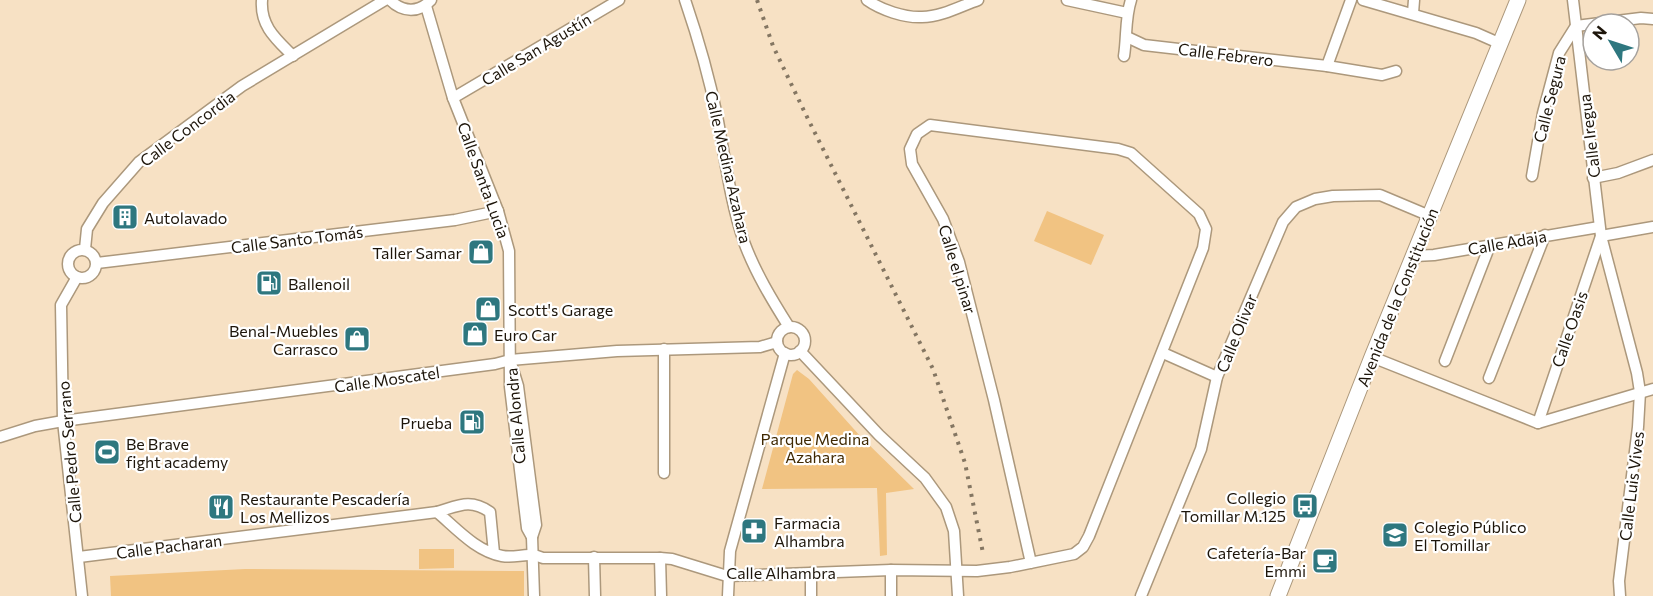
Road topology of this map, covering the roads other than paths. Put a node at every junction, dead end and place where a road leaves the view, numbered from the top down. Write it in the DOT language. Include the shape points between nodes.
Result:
graph roads {
  1 [pos="262,0"];
  2 [pos="385,0"];
  3 [pos="390,0"];
  4 [pos="619,0"];
  5 [pos="685,0"];
  6 [pos="867,0"];
  7 [pos="978,0"];
  8 [pos="1066,0"];
  9 [pos="1131,0"];
  10 [pos="1351,0"];
  11 [pos="1363,0"];
  12 [pos="1414,0"];
  13 [pos="1518,0"];
  14 [pos="1573,0"];
  15 [pos="429,3"];
  16 [pos="1127,13"];
  17 [pos="1413,14"];
  18 [pos="1653,19"];
  19 [pos="1576,26"];
  20 [pos="1127,37"];
  21 [pos="1501,44"];
  22 [pos="293,56"];
  23 [pos="1124,56"];
  24 [pos="1327,66"];
  25 [pos="1396,71"];
  26 [pos="453,98"];
  27 [pos="1653,160"];
  28 [pos="1532,176"];
  29 [pos="1593,178"];
  30 [pos="498,212"];
  31 [pos="1430,216"];
  32 [pos="1653,226"];
  33 [pos="1600,231"];
  34 [pos="1545,235"];
  35 [pos="1490,245"];
  36 [pos="84,249"];
  37 [pos="1415,256"];
  38 [pos="97,263"];
  39 [pos="77,277"];
  40 [pos="789,327"];
  41 [pos="777,342"];
  42 [pos="664,350"];
  43 [pos="800,351"];
  44 [pos="785,353"];
  45 [pos="1162,353"];
  46 [pos="1372,357"];
  47 [pos="510,360"];
  48 [pos="1445,361"];
  49 [pos="1217,378"];
  50 [pos="1489,378"];
  51 [pos="1653,389"];
  52 [pos="1640,392"];
  53 [pos="63,421"];
  54 [pos="1538,423"];
  55 [pos="0,437"];
  56 [pos="664,473"];
  57 [pos="437,512"];
  58 [pos="494,553"];
  59 [pos="533,554"];
  60 [pos="79,557"];
  61 [pos="594,557"];
  62 [pos="660,558"];
  63 [pos="1030,563"];
  64 [pos="891,570"];
  65 [pos="957,571"];
  66 [pos="811,573"];
  67 [pos="728,576"];
  68 [pos="82,596"];
  69 [pos="534,596"];
  70 [pos="595,596"];
  71 [pos="661,596"];
  72 [pos="728,596"];
  73 [pos="811,596"];
  74 [pos="891,596"];
  75 [pos="958,596"];
  76 [pos="1141,596"];
  77 [pos="1278,596"];
  78 [pos="1620,596"];
  1 -- 22 [label="street" via="265,25"];
  2 -- 22 [label="street, Calle Concordia"];
  3 -- 15 [label="street" via="407,10"];
  4 -- 26 [label="street, Calle San Agustín"];
  5 -- 40 [label="street, Calle Medina Azahara" via="711,91 744,241 763,285"];
  6 -- 7 [label="street" via="886,10 922,17"];
  8 -- 16 [label="street"];
  9 -- 16 [label="street"];
  10 -- 24 [label="street"];
  11 -- 17 [label="street"];
  12 -- 17 [label="street"];
  13 -- 21 [label="main road, Avenida de la Constitución"];
  14 -- 19 [label="street, Calle Iregua"];
  15 -- 26 [label="street, Calle Santa Lucia"];
  16 -- 20 [label="street"];
  17 -- 21 [label="street"];
  18 -- 19 [label="street"];
  19 -- 28 [label="street, Calle Segura" via="1559,52"];
  19 -- 29 [label="street, Calle Iregua"];
  20 -- 23 [label="street"];
  20 -- 24 [label="street, Calle Febrero" via="1144,45"];
  21 -- 31 [label="main road, Avenida de la Constitución"];
  22 -- 36 [label="street, Calle Concordia" via="242,86 139,162 103,203 87,229"];
  24 -- 25 [label="street, Calle Febrero" via="1382,75"];
  26 -- 30 [label="street, Calle Santa Lucia"];
  27 -- 29 [label="street"];
  29 -- 33 [label="street, Calle Iregua"];
  30 -- 38 [label="street, Calle Santo Tomás"];
  30 -- 47 [label="street, Calle Santa Lucia" via="509,251"];
  31 -- 37 [label="main road, Avenida de la Constitución"];
  31 -- 49 [label="street, Calle Olivar" via="1380,195 1334,196 1296,207 1276,235"];
  32 -- 33 [label="street, Calle Adaja"];
  33 -- 34 [label="street, Calle Adaja"];
  33 -- 52 [label="street, Calle Luis Vives"];
  33 -- 54 [label="street, Calle Oasis"];
  34 -- 35 [label="street, Calle Adaja"];
  34 -- 50 [label="street"];
  35 -- 37 [label="street, Calle Adaja"];
  35 -- 48 [label="street"];
  36 -- 38 [label="street" via="93,254"];
  36 -- 39 [label="street" via="75,251 68,262"];
  37 -- 46 [label="main road, Avenida de la Constitución"];
  38 -- 39 [label="street" via="91,275"];
  39 -- 53 [label="street, Calle Pedro Serrano" via="61,305"];
  40 -- 41 [label="street" via="779,334"];
  40 -- 43 [label="street" via="803,335"];
  41 -- 42 [label="street, Calle Moscatel" via="760,347"];
  41 -- 44 [label="street"];
  42 -- 47 [label="street, Calle Moscatel"];
  42 -- 56 [label="street"];
  43 -- 44 [label="street"];
  43 -- 65 [label="street" via="925,478 946,507 954,531"];
  44 -- 67 [label="street" via="730,550"];
  45 -- 49 [label="street"];
  45 -- 63 [label="street, Calle el pinar" via="1086,542 1074,554"];
  45 -- 63 [label="street, Calle el pinar" via="1203,248 1206,229 1199,214 1139,158 1118,149 930,125 917,134 910,149 912,164 943,219 959,262"];
  46 -- 54 [label="street"];
  46 -- 77 [label="main road, Avenida de la Constitución"];
  47 -- 53 [label="street, Calle Moscatel"];
  47 -- 59 [label="street, Calle Alondra" via="510,387"];
  49 -- 76 [label="street, Calle Olivar" via="1201,449"];
  51 -- 52 [label="street"];
  52 -- 54 [label="street"];
  52 -- 78 [label="street, Calle Luis Vives"];
  53 -- 55 [label="street, Calle Moscatel"];
  53 -- 60 [label="street, Calle Pedro Serrano"];
  57 -- 58 [label="street" via="480,548"];
  57 -- 58 [label="street, Calle Pacharan" via="468,503 479,504 490,512"];
  57 -- 60 [label="street, Calle Pacharan"];
  58 -- 59 [label="street" via="504,557"];
  59 -- 61 [label="street, Calle Alhambra" via="543,558"];
  59 -- 69 [label="street, Calle Alondra"];
  60 -- 68 [label="street, Calle Pedro Serrano"];
  61 -- 62 [label="street, Calle Alhambra"];
  61 -- 70 [label="street"];
  62 -- 67 [label="street, Calle Alhambra"];
  62 -- 71 [label="street"];
  63 -- 65 [label="street, Calle Alhambra"];
  64 -- 65 [label="street, Calle Alhambra"];
  64 -- 66 [label="street, Calle Alhambra"];
  64 -- 74 [label="street"];
  65 -- 75 [label="street"];
  66 -- 67 [label="street, Calle Alhambra"];
  66 -- 73 [label="street"];
  67 -- 72 [label="street"];
}
